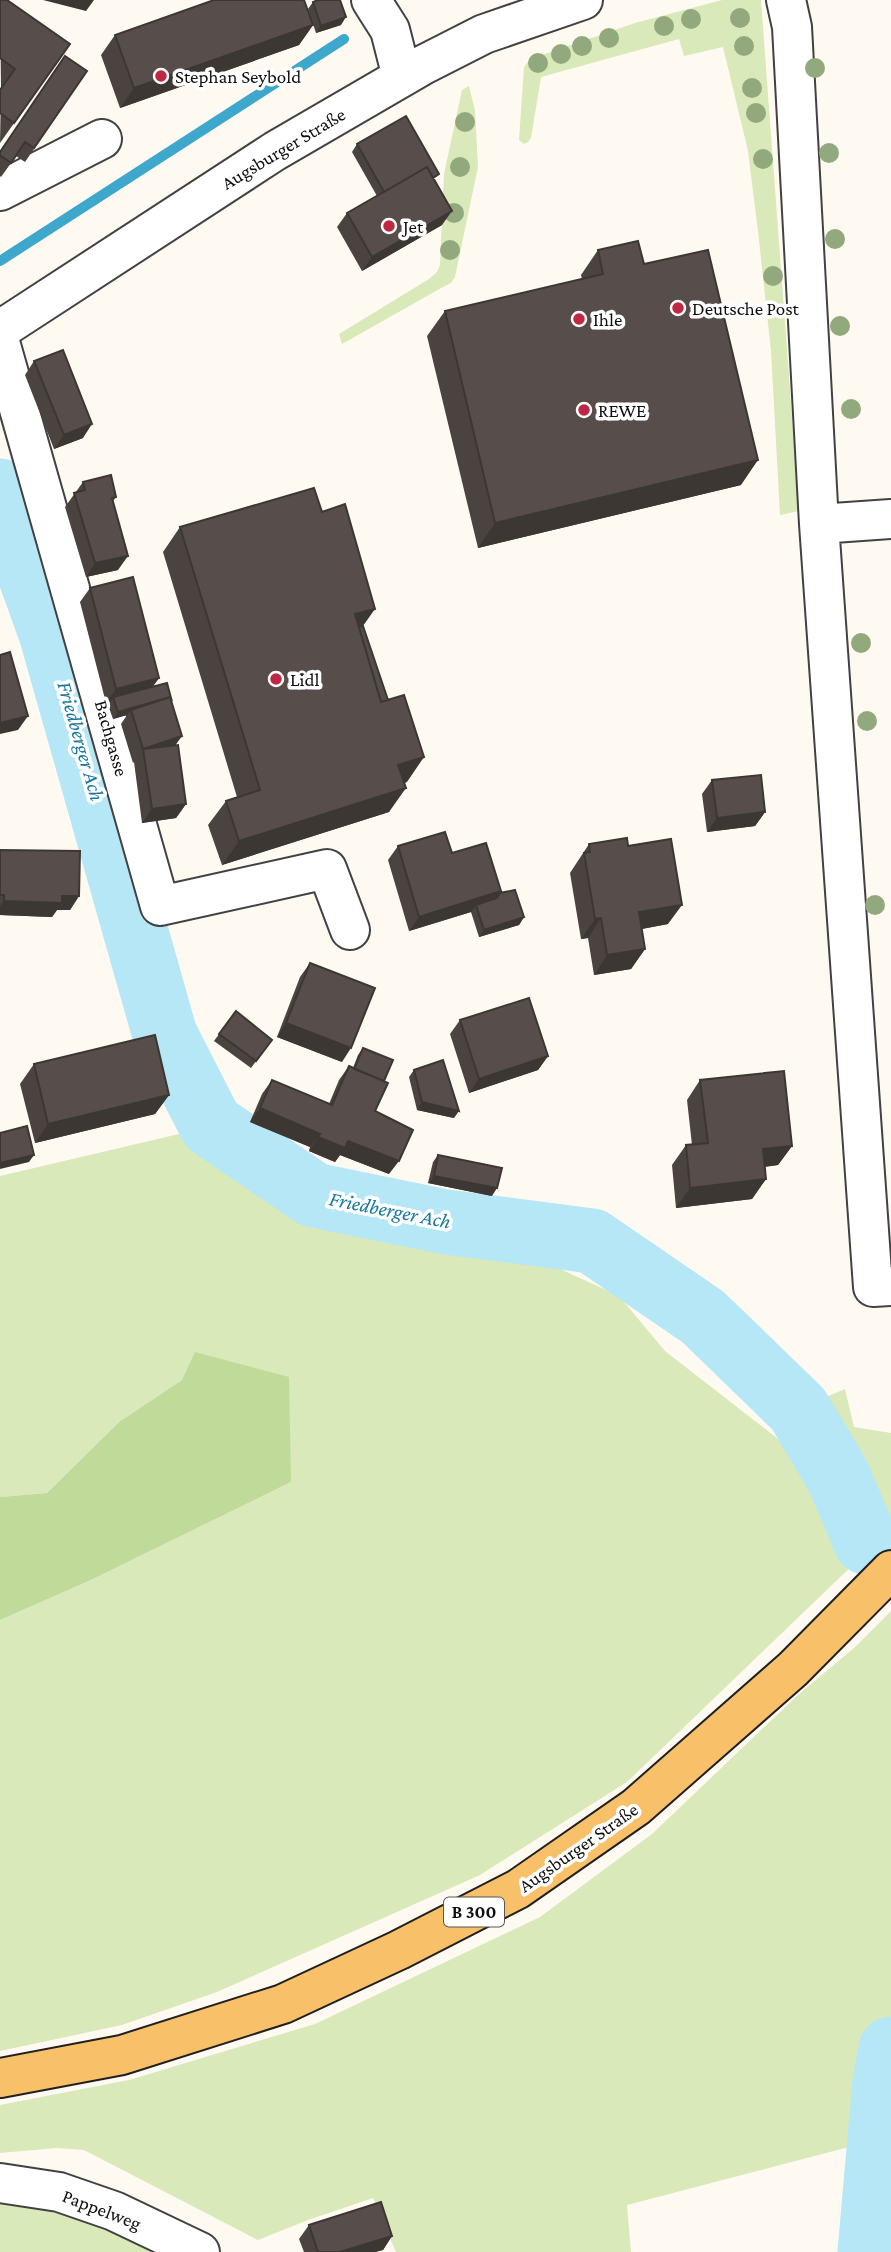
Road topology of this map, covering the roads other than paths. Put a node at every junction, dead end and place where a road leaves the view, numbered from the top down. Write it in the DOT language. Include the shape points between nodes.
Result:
graph roads {
  1 [pos="371,0"];
  2 [pos="583,0"];
  3 [pos="789,13"];
  4 [pos="402,77"];
  5 [pos="102,139"];
  6 [pos="0,191"];
  7 [pos="0,330"];
  8 [pos="0,342"];
  9 [pos="891,519"];
  10 [pos="819,524"];
  11 [pos="350,930"];
  12 [pos="891,1286"];
  13 [pos="878,1584"];
  14 [pos="0,2078"];
  15 [pos="0,2183"];
  16 [pos="200,2252"];
  1 -- 4 [label="street" via="390,30"];
  2 -- 4 [label="street, Augsburger Straße" via="484,34"];
  3 -- 10 [label="street"];
  4 -- 7 [label="street, Augsburger Straße" via="275,151"];
  5 -- 6 [label="street"];
  8 -- 11 [label="street, Bachgasse" via="160,906 327,869"];
  9 -- 10 [label="street"];
  10 -- 12 [label="street" via="873,1287"];
  13 -- 14 [label="main road, Augsburger Straße / B 300" via="793,1669 636,1807 518,1889 283,2004 122,2055"];
  15 -- 16 [label="street, Pappelweg" via="70,2195"];
}
